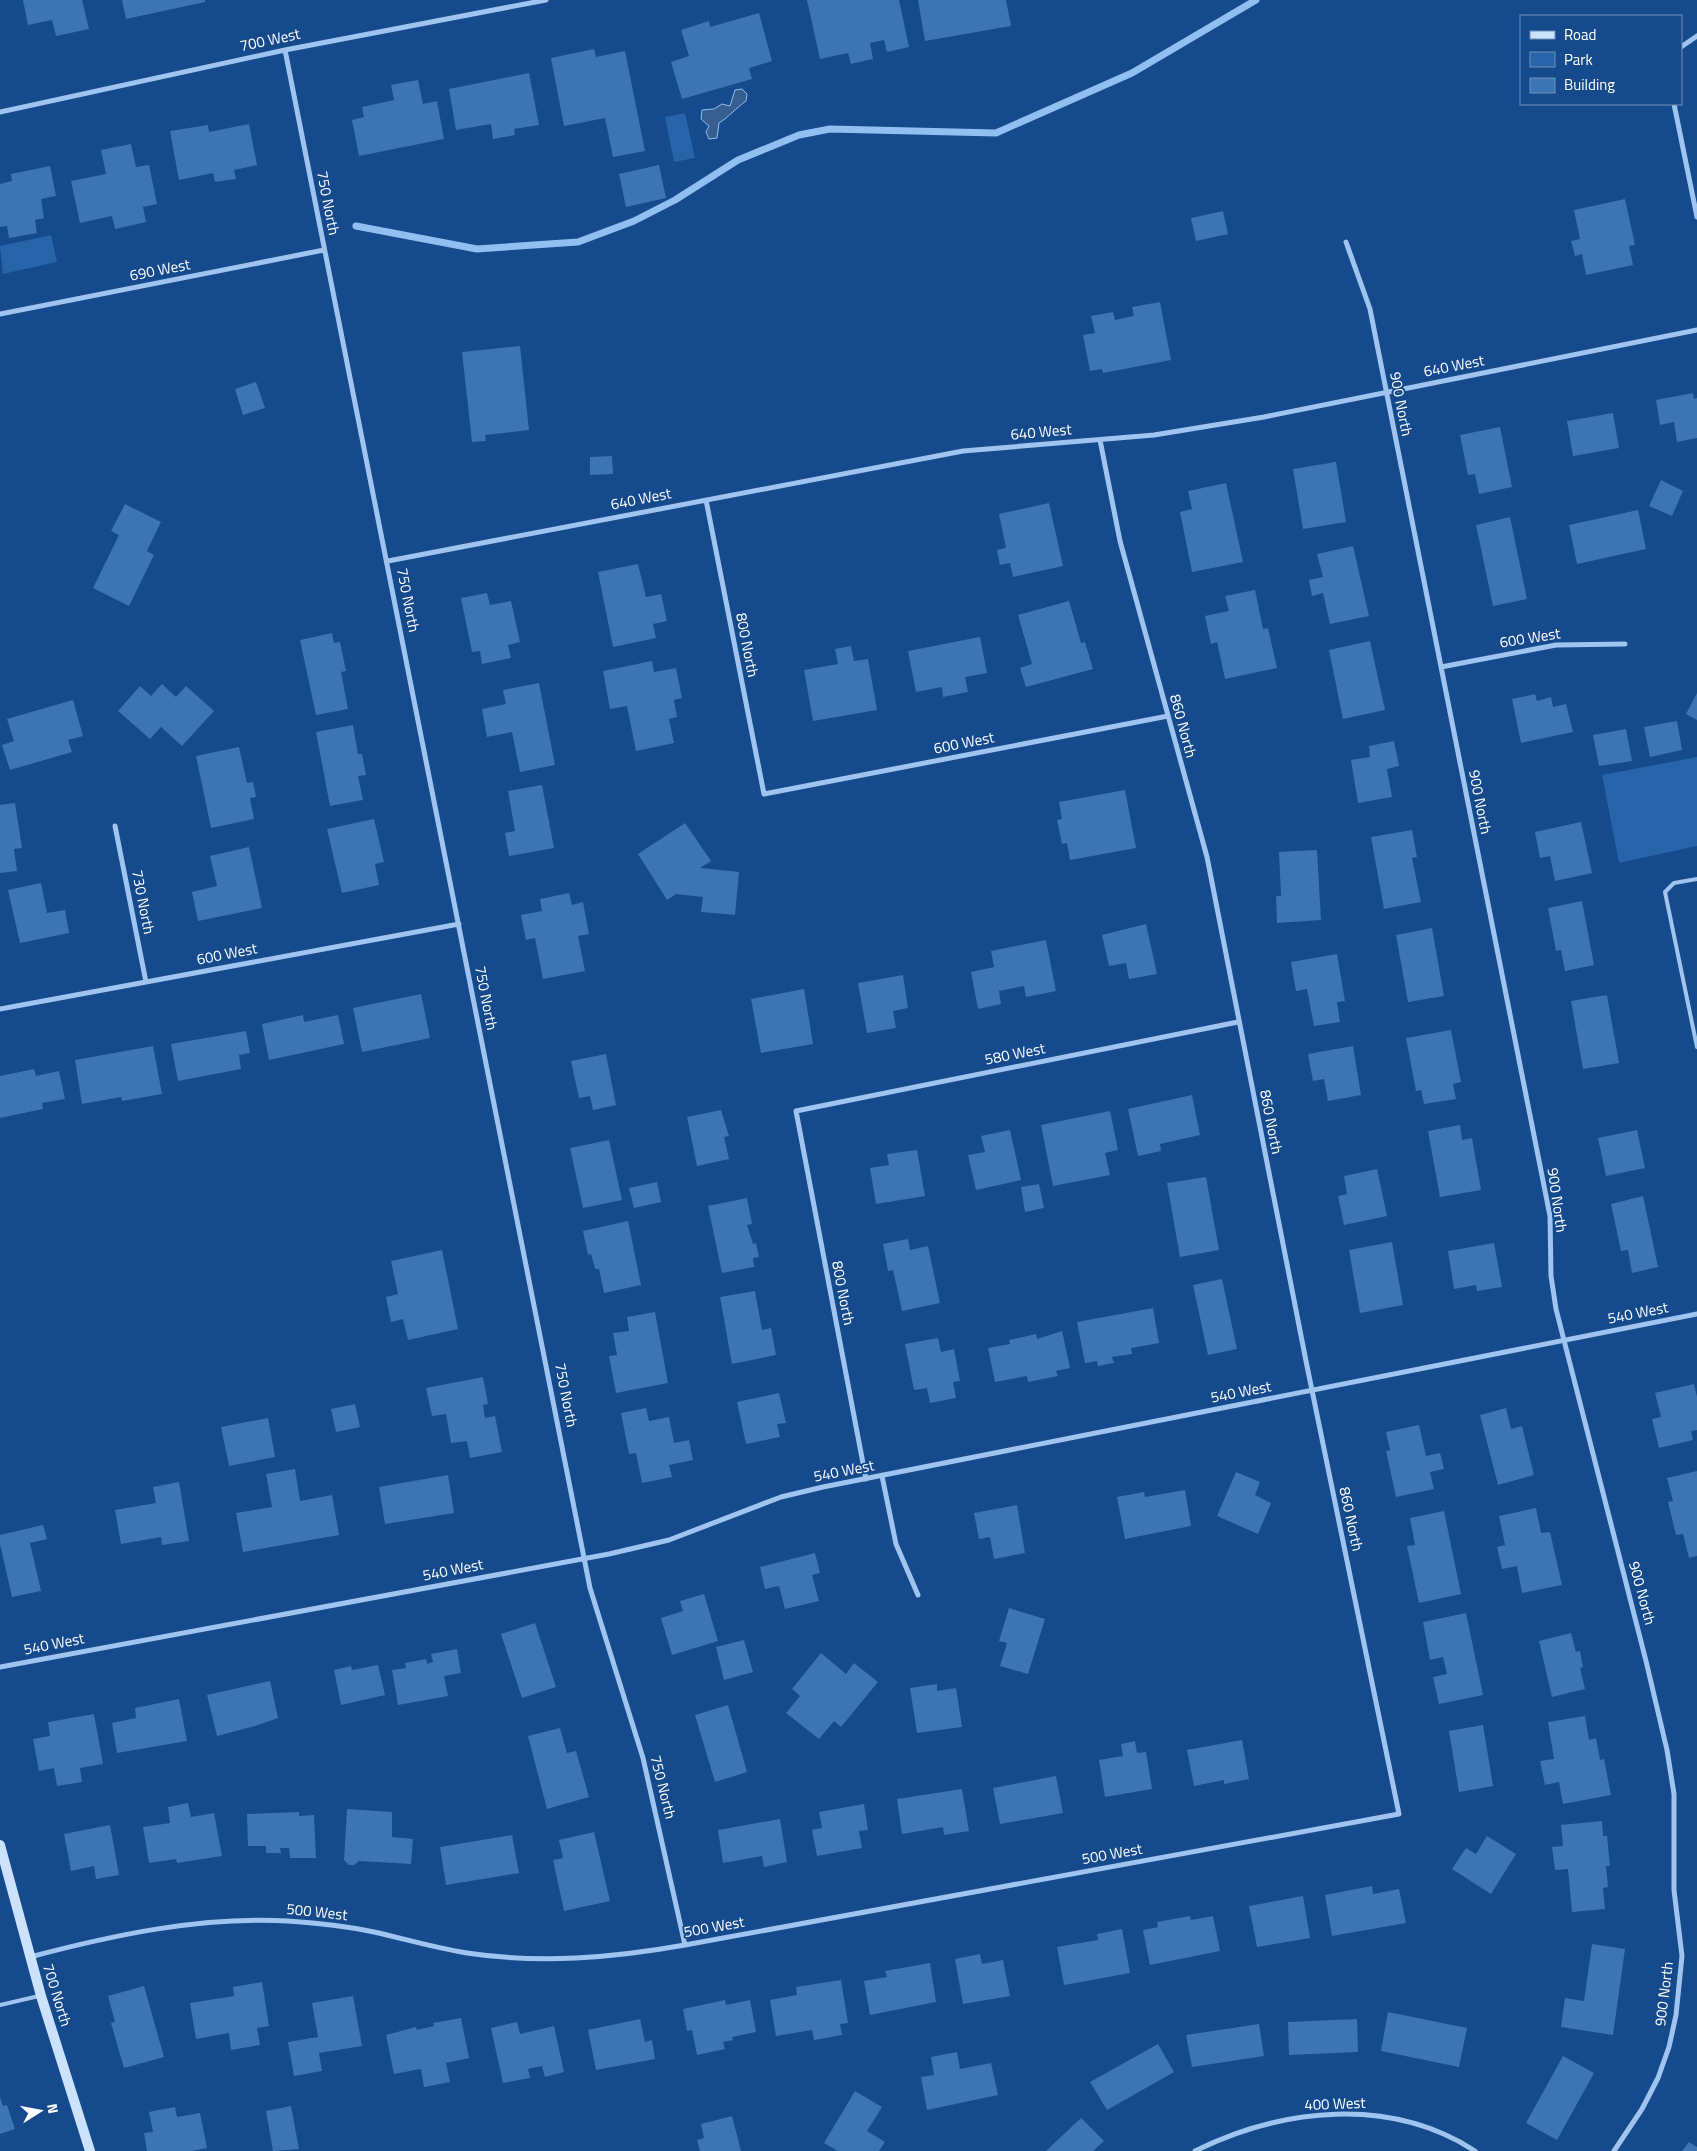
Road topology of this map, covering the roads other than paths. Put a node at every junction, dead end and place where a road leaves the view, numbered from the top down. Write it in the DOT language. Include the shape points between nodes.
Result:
graph roads {
  1 [pos="546,0"];
  2 [pos="1697,36"];
  3 [pos="1682,46"];
  4 [pos="285,50"];
  5 [pos="1674,105"];
  6 [pos="0,112"];
  7 [pos="1697,217"];
  8 [pos="1346,242"];
  9 [pos="324,250"];
  10 [pos="0,314"];
  11 [pos="1697,330"];
  12 [pos="1386,392"];
  13 [pos="1100,440"];
  14 [pos="706,500"];
  15 [pos="388,561"];
  16 [pos="1624,644"];
  17 [pos="1440,667"];
  18 [pos="1168,716"];
  19 [pos="764,794"];
  20 [pos="115,826"];
  21 [pos="1697,879"];
  22 [pos="459,924"];
  23 [pos="146,982"];
  24 [pos="0,1009"];
  25 [pos="1238,1022"];
  26 [pos="1697,1047"];
  27 [pos="796,1112"];
  28 [pos="1697,1314"];
  29 [pos="1563,1340"];
  30 [pos="1312,1390"];
  31 [pos="882,1476"];
  32 [pos="866,1478"];
  33 [pos="585,1559"];
  34 [pos="918,1595"];
  35 [pos="0,1667"];
  36 [pos="1399,1814"];
  37 [pos="0,1845"];
  38 [pos="685,1945"];
  39 [pos="30,1957"];
  40 [pos="41,1996"];
  41 [pos="0,2005"];
  42 [pos="90,2151"];
  43 [pos="1195,2151"];
  44 [pos="1475,2151"];
  45 [pos="1614,2151"];
  1 -- 4 [label="street, 700 West"];
  2 -- 3 [label="street"];
  4 -- 6 [label="street, 700 West"];
  4 -- 9 [label="street, 750 North"];
  5 -- 7 [label="street"];
  8 -- 12 [label="street, 900 North" via="1370,309"];
  9 -- 10 [label="street, 690 West"];
  9 -- 15 [label="street, 750 North"];
  11 -- 12 [label="street, 640 West"];
  12 -- 13 [label="street, 640 West" via="1177,432"];
  12 -- 17 [label="street, 900 North"];
  13 -- 14 [label="street, 640 West" via="963,452"];
  13 -- 18 [label="street, 860 North" via="1120,541"];
  14 -- 15 [label="street, 640 West"];
  14 -- 19 [label="street, 800 North"];
  15 -- 22 [label="street, 750 North"];
  16 -- 17 [label="street, 600 West" via="1556,645"];
  17 -- 29 [label="street, 900 North" via="1550,1216 1552,1276"];
  18 -- 19 [label="street, 600 West"];
  18 -- 25 [label="street, 860 North" via="1206,857"];
  20 -- 23 [label="street, 730 North"];
  21 -- 26 [label="lane" via="1674,883 1665,892"];
  22 -- 23 [label="street, 600 West"];
  22 -- 33 [label="street, 750 North"];
  23 -- 24 [label="street, 600 West"];
  25 -- 27 [label="street, 580 West"];
  25 -- 30 [label="street, 860 North"];
  27 -- 32 [label="street, 800 North"];
  28 -- 29 [label="street, 540 West"];
  29 -- 30 [label="street, 540 West"];
  29 -- 45 [label="street, 900 North" via="1646,1661 1674,1794 1674,1890 1682,1956 1676,2016 1658,2078"];
  30 -- 31 [label="street, 540 West"];
  30 -- 36 [label="street, 860 North"];
  31 -- 32 [label="street, 540 West"];
  31 -- 34 [label="street" via="896,1544"];
  32 -- 33 [label="street, 540 West" via="781,1497 669,1540"];
  33 -- 35 [label="street, 540 West"];
  33 -- 38 [label="street, 750 North" via="590,1588 643,1758"];
  36 -- 38 [label="street, 500 West"];
  37 -- 39 [label="street, 700 North"];
  38 -- 39 [label="street, 500 West" via="591,1958 510,1959 330,1925 256,1920 180,1926"];
  39 -- 40 [label="street, 700 North"];
  40 -- 41 [label="lane"];
  40 -- 42 [label="street, 700 North"];
  43 -- 44 [label="street, 400 West" via="1234,2134 1279,2121 1343,2114 1383,2116 1416,2124 1445,2134"];
}
